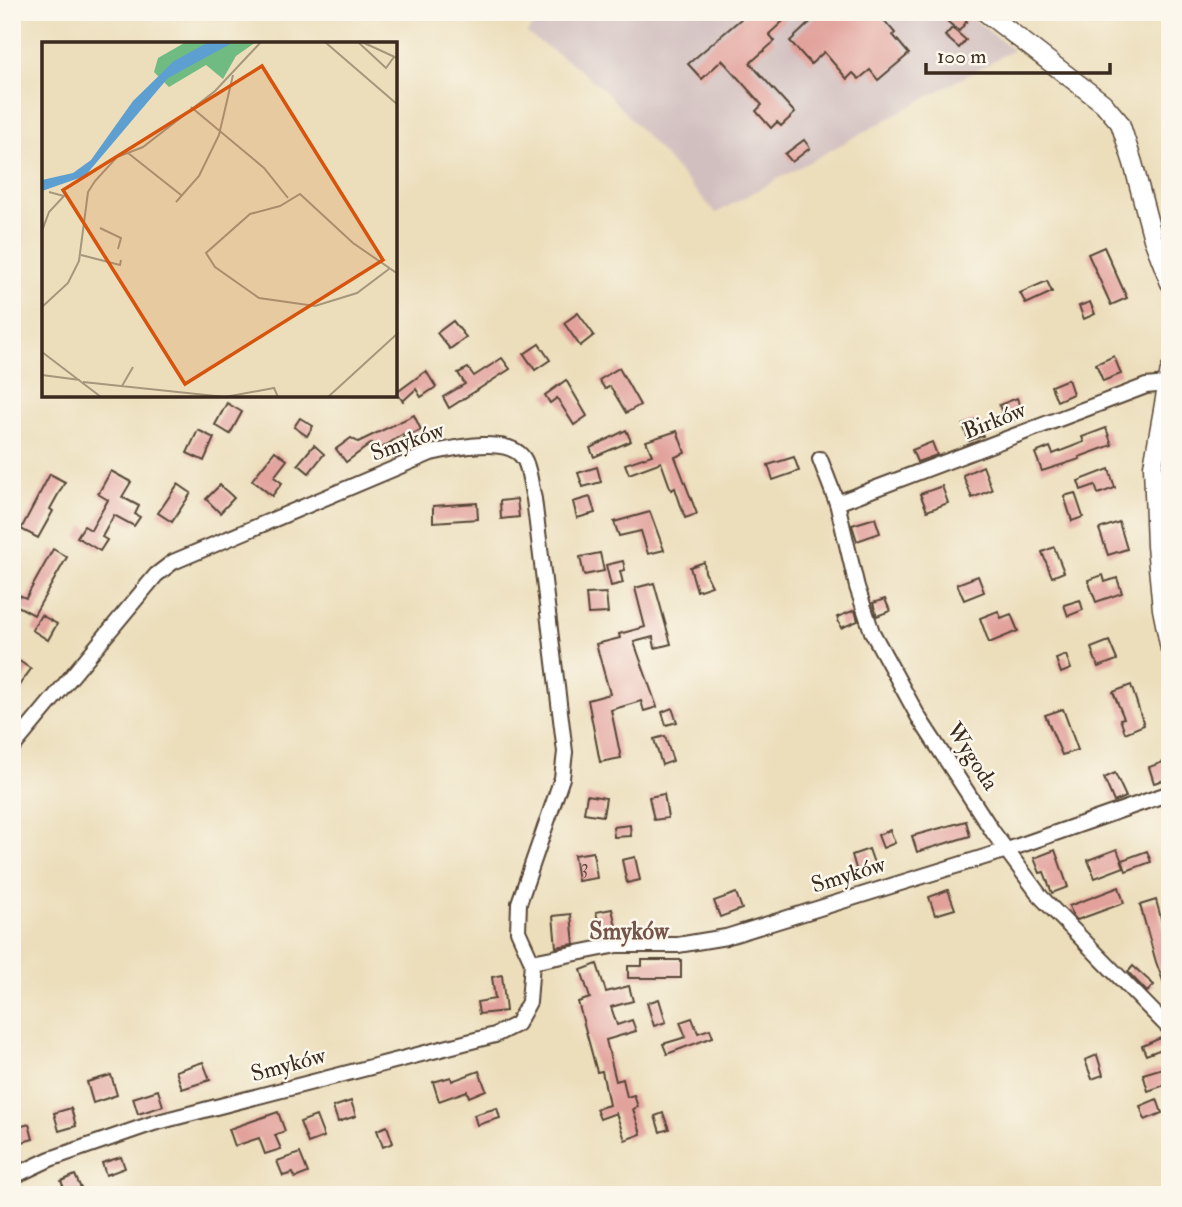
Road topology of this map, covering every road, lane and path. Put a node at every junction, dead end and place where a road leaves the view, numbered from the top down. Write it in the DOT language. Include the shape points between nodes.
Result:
graph roads {
  1 [pos="985,12"];
  2 [pos="1170,283"];
  3 [pos="1168,377"];
  4 [pos="820,459"];
  5 [pos="837,503"];
  6 [pos="1170,649"];
  7 [pos="12,748"];
  8 [pos="1170,793"];
  9 [pos="1007,850"];
  10 [pos="532,962"];
  11 [pos="1170,1029"];
  12 [pos="12,1177"];
  1 -- 2 [label="street" via="1103,103 1120,123"];
  3 -- 5 [label="street, Birków"];
  3 -- 6 [label="street" via="1153,466 1156,546"];
  4 -- 5 [label="street, Wygoda"];
  5 -- 9 [label="street, Wygoda" via="872,632 919,718"];
  7 -- 10 [label="street, Smyków" via="156,575 173,562 431,453 471,444 516,451 525,460 534,499 565,752 562,778 519,903 518,931"];
  8 -- 9 [label="street, Smyków"];
  9 -- 10 [label="street, Smyków" via="726,937 678,945 617,945"];
  9 -- 11 [label="street, Wygoda" via="1041,897"];
  10 -- 12 [label="street, Smyków" via="529,1002 517,1024 495,1035 154,1123"];
}
